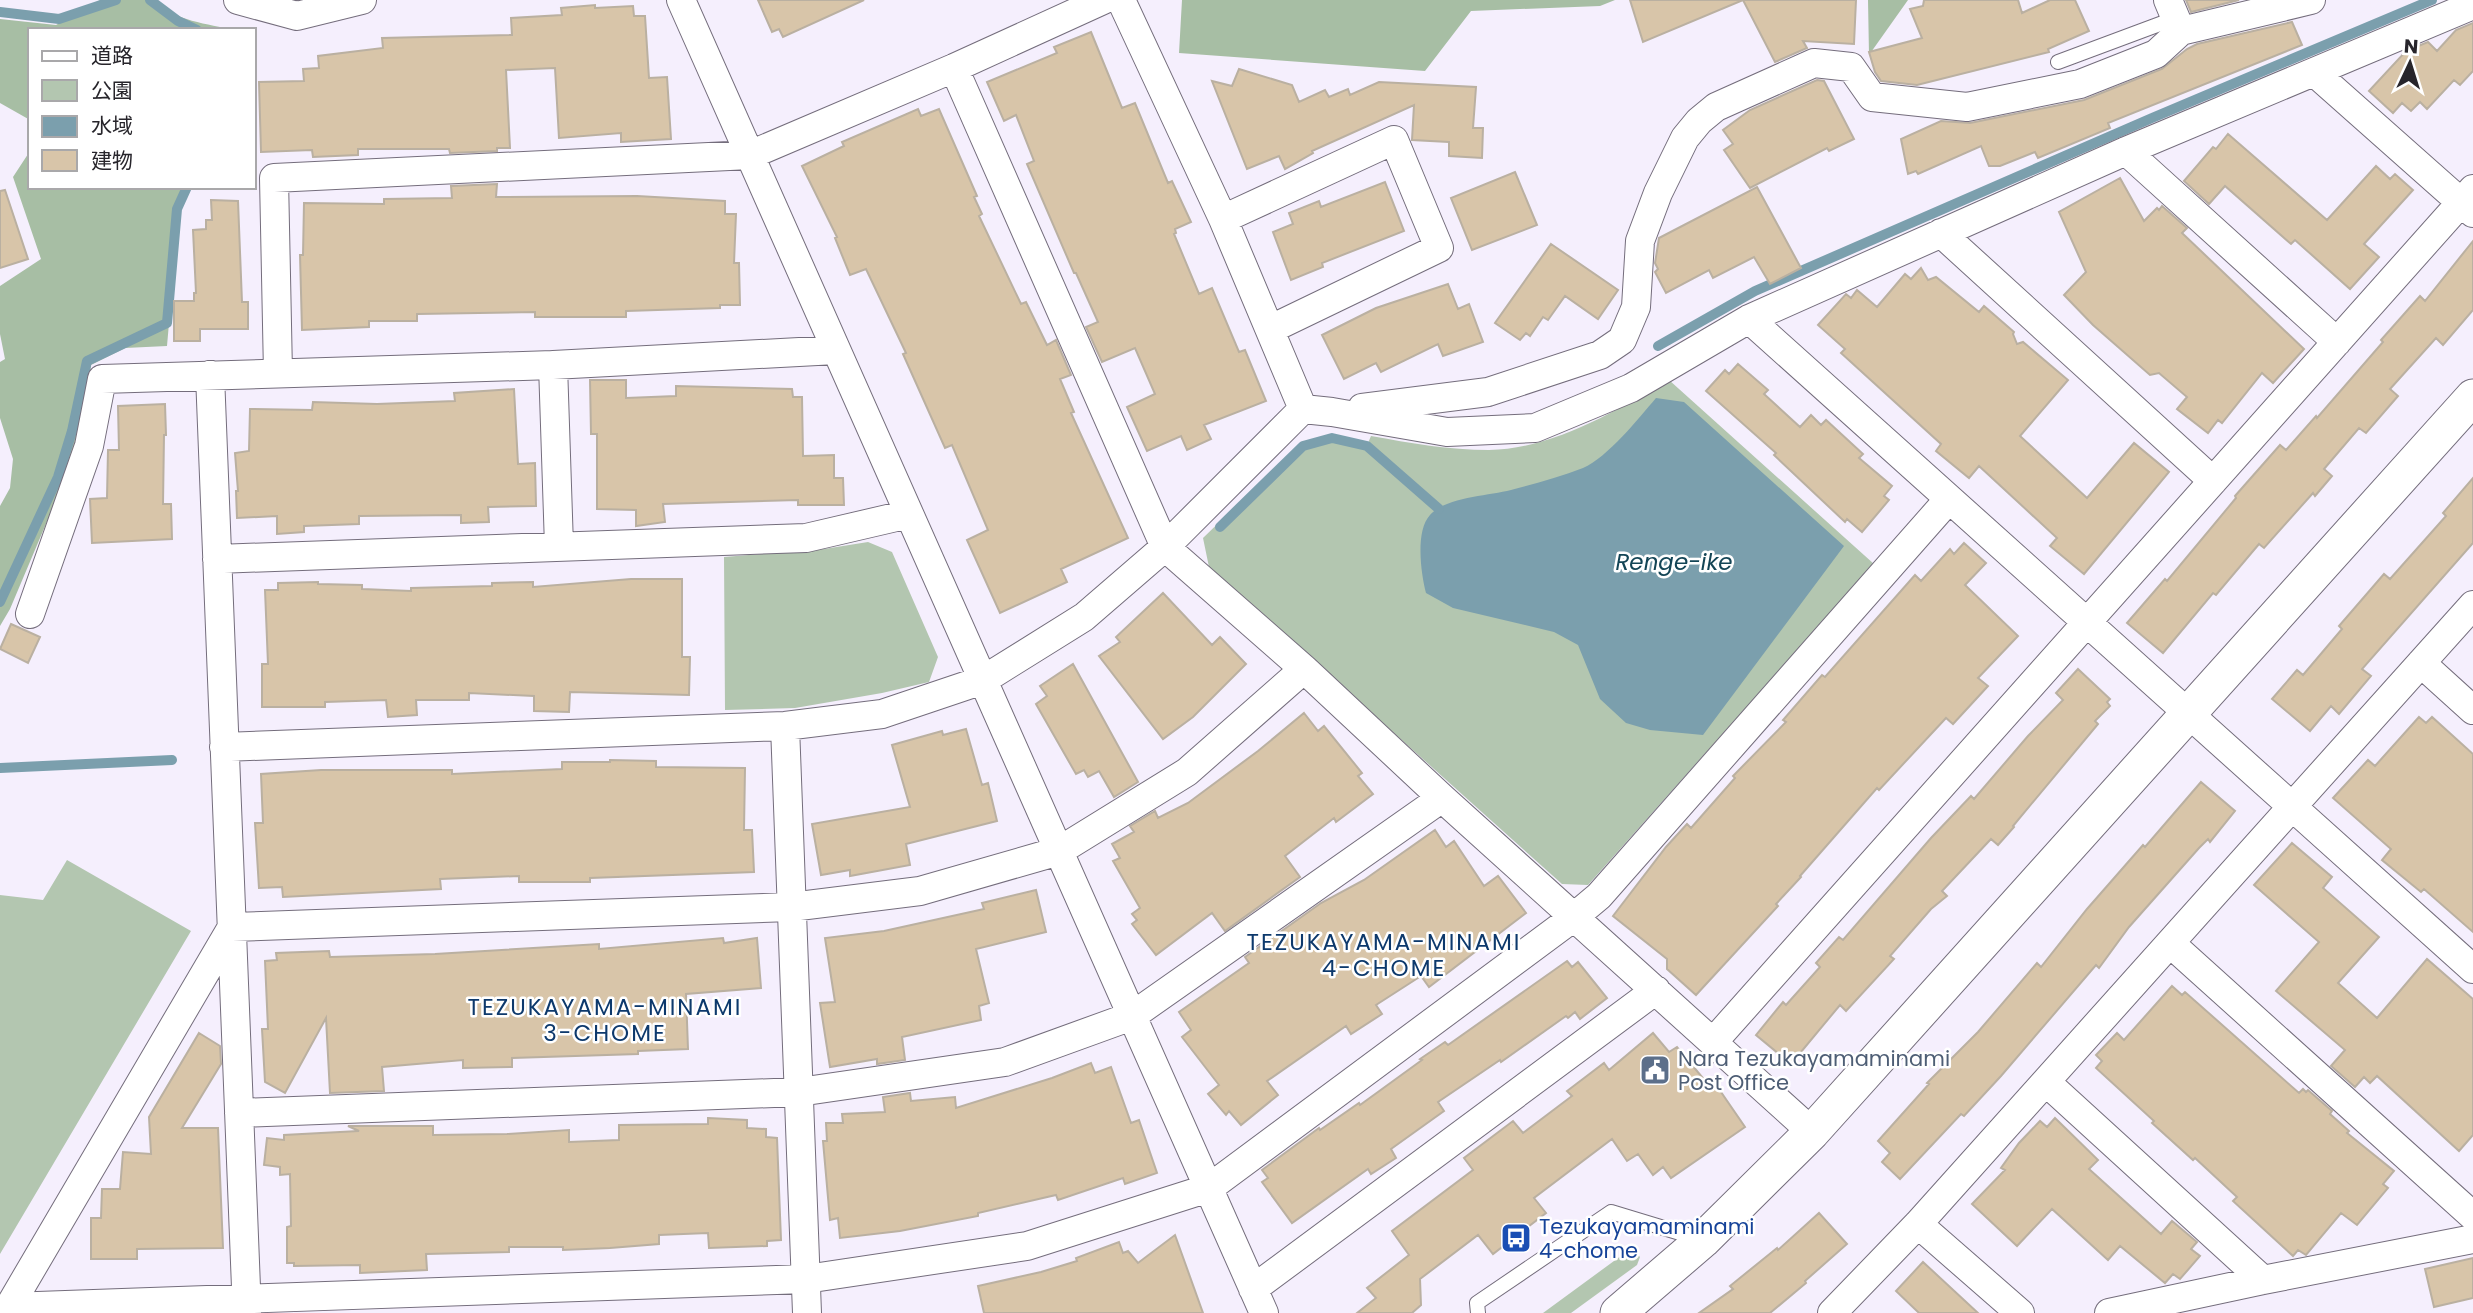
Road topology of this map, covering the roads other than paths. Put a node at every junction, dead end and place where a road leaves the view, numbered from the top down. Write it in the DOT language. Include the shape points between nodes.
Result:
graph roads {
  1 [pos="238,0"];
  2 [pos="362,0"];
  3 [pos="681,0"];
  4 [pos="1103,0"];
  5 [pos="1121,0"];
  6 [pos="2311,0"];
  7 [pos="2473,5"];
  8 [pos="2175,16"];
  9 [pos="2058,62"];
  10 [pos="954,68"];
  11 [pos="2314,72"];
  12 [pos="2126,150"];
  13 [pos="750,155"];
  14 [pos="2469,202"];
  15 [pos="1223,219"];
  16 [pos="1941,233"];
  17 [pos="1749,319"];
  18 [pos="1271,329"];
  19 [pos="2337,341"];
  20 [pos="836,350"];
  21 [pos="552,365"];
  22 [pos="278,373"];
  23 [pos="210,375"];
  24 [pos="2473,397"];
  25 [pos="1303,409"];
  26 [pos="1332,412"];
  27 [pos="2213,481"];
  28 [pos="1949,499"];
  29 [pos="909,514"];
  30 [pos="559,546"];
  31 [pos="1164,547"];
  32 [pos="217,559"];
  33 [pos="2473,605"];
  34 [pos="30,614"];
  35 [pos="2087,622"];
  36 [pos="2421,663"];
  37 [pos="1304,669"];
  38 [pos="983,680"];
  39 [pos="2473,710"];
  40 [pos="2188,713"];
  41 [pos="785,726"];
  42 [pos="224,747"];
  43 [pos="1442,798"];
  44 [pos="2292,807"];
  45 [pos="1059,851"];
  46 [pos="791,907"];
  47 [pos="1574,917"];
  48 [pos="232,927"];
  49 [pos="2170,943"];
  50 [pos="2473,969"];
  51 [pos="1656,990"];
  52 [pos="1132,1016"];
  53 [pos="1714,1041"];
  54 [pos="2046,1082"];
  55 [pos="799,1092"];
  56 [pos="239,1113"];
  57 [pos="1812,1132"];
  58 [pos="1209,1188"];
  59 [pos="2473,1216"];
  60 [pos="1918,1224"];
  61 [pos="2473,1239"];
  62 [pos="1703,1240"];
  63 [pos="806,1279"];
  64 [pos="2263,1280"];
  65 [pos="1259,1301"];
  66 [pos="247,1305"];
  67 [pos="6,1310"];
  68 [pos="807,1313"];
  69 [pos="1478,1313"];
  70 [pos="1618,1313"];
  71 [pos="1832,1313"];
  72 [pos="2020,1313"];
  73 [pos="2109,1313"];
  1 -- 2 [label="street" via="297,16"];
  3 -- 13 [label="street"];
  4 -- 10 [label="street"];
  5 -- 15 [label="street"];
  6 -- 8 [label="street"];
  7 -- 11 [label="street"];
  8 -- 9 [label="lane"];
  8 -- 26 [label="street" via="2157,54 2080,84 1967,107 1872,97 1851,67 1814,63 1716,107 1685,138 1658,193 1640,241 1636,307 1622,340 1600,355 1488,392"];
  10 -- 13 [label="street"];
  10 -- 31 [label="street"];
  11 -- 12 [label="street"];
  11 -- 14 [label="street"];
  12 -- 16 [label="street"];
  12 -- 19 [label="street"];
  13 -- 20 [label="street"];
  13 -- 22 [label="street" via="274,178"];
  14 -- 19 [label="street"];
  15 -- 18 [label="street"];
  15 -- 18 [label="street" via="1394,139 1439,248"];
  16 -- 17 [label="street"];
  16 -- 27 [label="street"];
  17 -- 26 [label="street" via="1631,388 1535,428 1447,432"];
  17 -- 28 [label="street"];
  18 -- 25 [label="street"];
  19 -- 27 [label="street"];
  20 -- 21 [label="street"];
  20 -- 29 [label="street"];
  21 -- 22 [label="street"];
  21 -- 30 [label="street"];
  22 -- 23 [label="street"];
  23 -- 32 [label="street"];
  23 -- 34 [label="street" via="102,379 89,446"];
  24 -- 40 [label="street"];
  25 -- 26 [label="street"];
  25 -- 31 [label="street"];
  27 -- 35 [label="street"];
  28 -- 35 [label="street"];
  28 -- 47 [label="street" via="1599,896"];
  29 -- 30 [label="street" via="806,538"];
  29 -- 38 [label="street"];
  30 -- 32 [label="street"];
  31 -- 37 [label="street"];
  31 -- 38 [label="street" via="1083,617"];
  32 -- 42 [label="street"];
  33 -- 36 [label="street"];
  35 -- 40 [label="street"];
  35 -- 53 [label="street"];
  36 -- 39 [label="street"];
  36 -- 44 [label="street"];
  37 -- 43 [label="street"];
  37 -- 45 [label="street" via="1187,772"];
  38 -- 41 [label="street" via="881,713"];
  38 -- 45 [label="street"];
  40 -- 44 [label="street"];
  40 -- 57 [label="street"];
  41 -- 42 [label="street"];
  41 -- 46 [label="street"];
  42 -- 48 [label="street"];
  43 -- 47 [label="street"];
  43 -- 52 [label="street"];
  44 -- 49 [label="street"];
  44 -- 50 [label="street"];
  45 -- 46 [label="street" via="920,891"];
  45 -- 52 [label="street"];
  46 -- 48 [label="street"];
  46 -- 55 [label="street"];
  47 -- 51 [label="street"];
  47 -- 58 [label="street"];
  48 -- 56 [label="street"];
  48 -- 67 [label="street"];
  49 -- 54 [label="street"];
  49 -- 59 [label="street"];
  51 -- 53 [label="street"];
  51 -- 65 [label="street"];
  52 -- 55 [label="street" via="1005,1062"];
  52 -- 58 [label="street"];
  53 -- 57 [label="street"];
  54 -- 60 [label="street"];
  54 -- 64 [label="street"];
  55 -- 56 [label="street"];
  55 -- 63 [label="street"];
  56 -- 66 [label="street"];
  57 -- 62 [label="street"];
  58 -- 63 [label="street" via="1027,1246"];
  58 -- 65 [label="street"];
  60 -- 71 [label="street"];
  60 -- 72 [label="street"];
  61 -- 64 [label="street"];
  62 -- 69 [label="lane" via="1611,1212 1477,1303"];
  62 -- 70 [label="street"];
  63 -- 66 [label="street"];
  63 -- 68 [label="street"];
  64 -- 73 [label="street"];
  66 -- 67 [label="street"];
}
